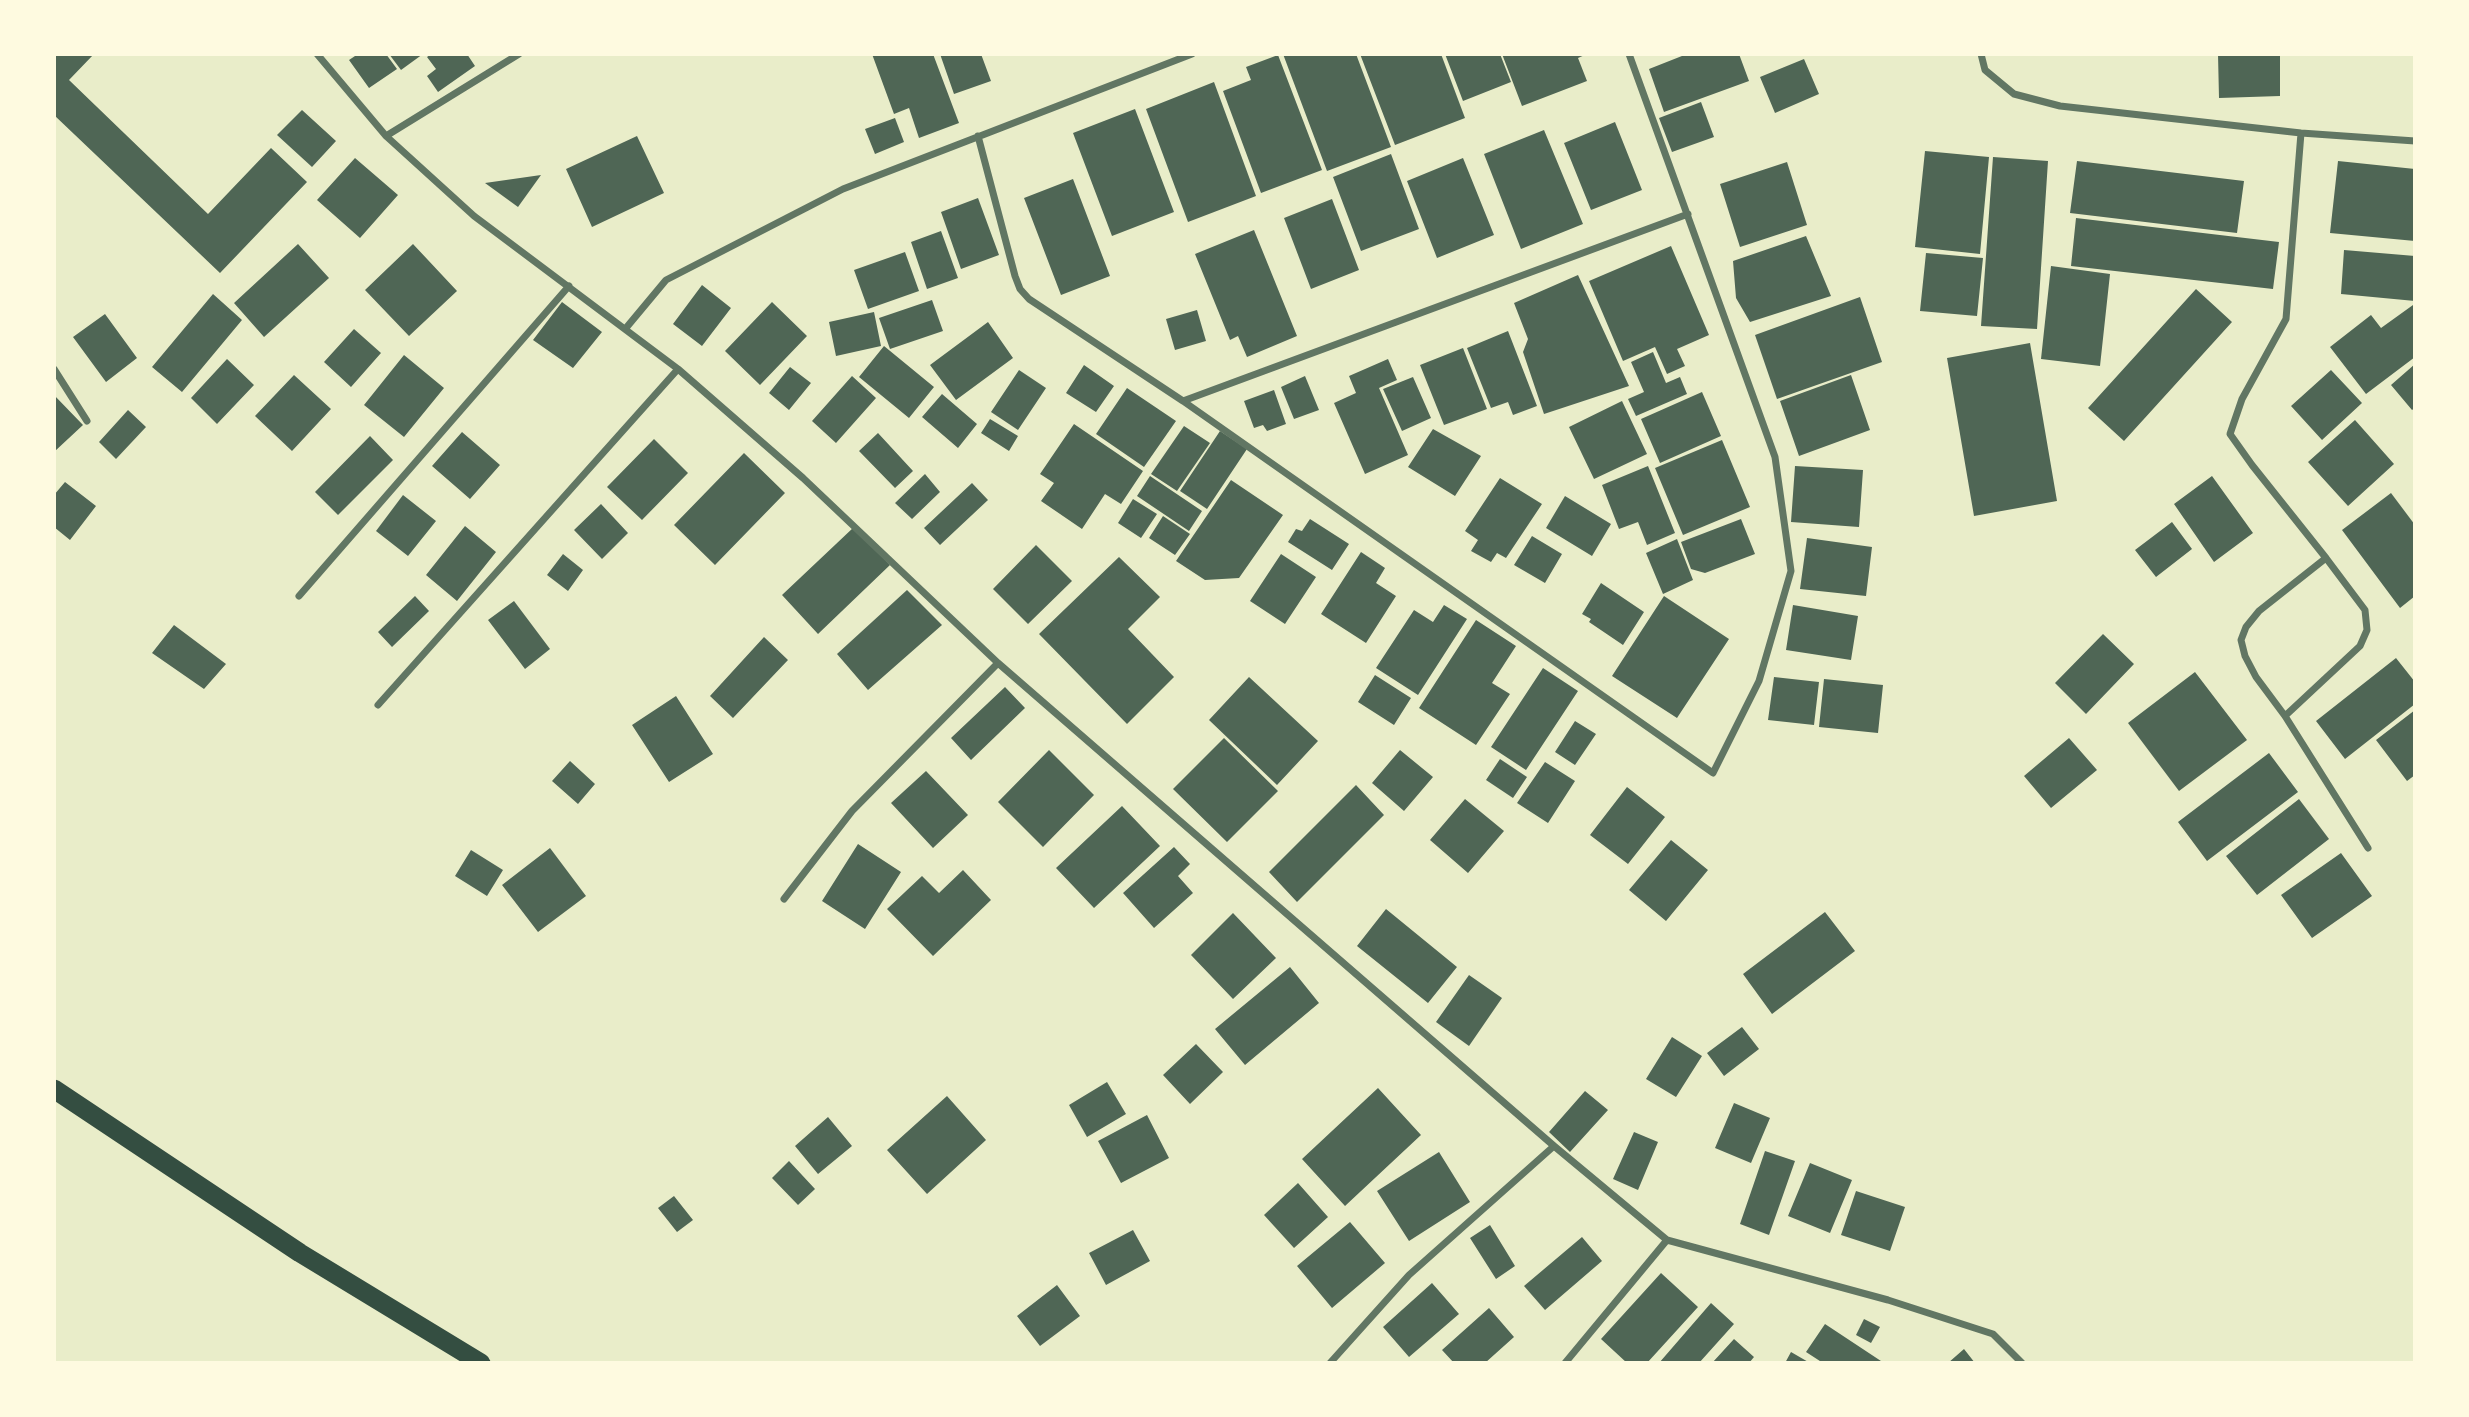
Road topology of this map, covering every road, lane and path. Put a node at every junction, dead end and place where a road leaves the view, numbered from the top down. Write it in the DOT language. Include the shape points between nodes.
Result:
graph roads {
  1 [pos="317,54"];
  2 [pos="519,54"];
  3 [pos="1192,54"];
  4 [pos="1629,54"];
  5 [pos="1981,54"];
  6 [pos="2301,133"];
  7 [pos="386,136"];
  8 [pos="978,136"];
  9 [pos="2415,141"];
  10 [pos="1688,214"];
  11 [pos="569,286"];
  12 [pos="625,328"];
  13 [pos="54,369"];
  14 [pos="678,369"];
  15 [pos="1183,401"];
  16 [pos="87,421"];
  17 [pos="2326,558"];
  18 [pos="299,596"];
  19 [pos="998,663"];
  20 [pos="378,705"];
  21 [pos="2285,716"];
  22 [pos="2368,848"];
  23 [pos="784,899"];
  24 [pos="54,1088"];
  25 [pos="1554,1146"];
  26 [pos="1667,1240"];
  27 [pos="481,1363"];
  28 [pos="1330,1363"];
  29 [pos="1565,1363"];
  30 [pos="2022,1363"];
  1 -- 7 [label="street"];
  2 -- 7 [label="street"];
  3 -- 8 [label="street"];
  4 -- 10 [label="street"];
  5 -- 6 [label="street" via="1986,70 2014,94 2060,106"];
  6 -- 9 [label="street"];
  6 -- 17 [label="street" via="2286,319 2242,399 2230,434"];
  7 -- 11 [label="street" via="474,216"];
  8 -- 12 [label="street" via="843,189 666,280"];
  8 -- 15 [label="street" via="1020,289"];
  10 -- 15 [label="street"];
  10 -- 15 [label="street" via="1775,457 1791,571 1759,681 1713,773"];
  11 -- 12 [label="street"];
  11 -- 18 [label="street"];
  12 -- 14 [label="street"];
  13 -- 16 [label="street"];
  14 -- 19 [label="street" via="803,478"];
  14 -- 20 [label="street"];
  17 -- 21 [label="street" via="2365,610 2367,630 2360,646"];
  17 -- 21 [label="street" via="2259,611 2241,640 2256,677"];
  19 -- 23 [label="street" via="852,811"];
  19 -- 25 [label="street"];
  21 -- 22 [label="street"];
  24 -- 27 [label="highway" via="300,1253"];
  25 -- 26 [label="street"];
  25 -- 28 [label="street" via="1409,1275"];
  26 -- 29 [label="street"];
  26 -- 30 [label="street" via="1888,1300 1993,1334"];
}
